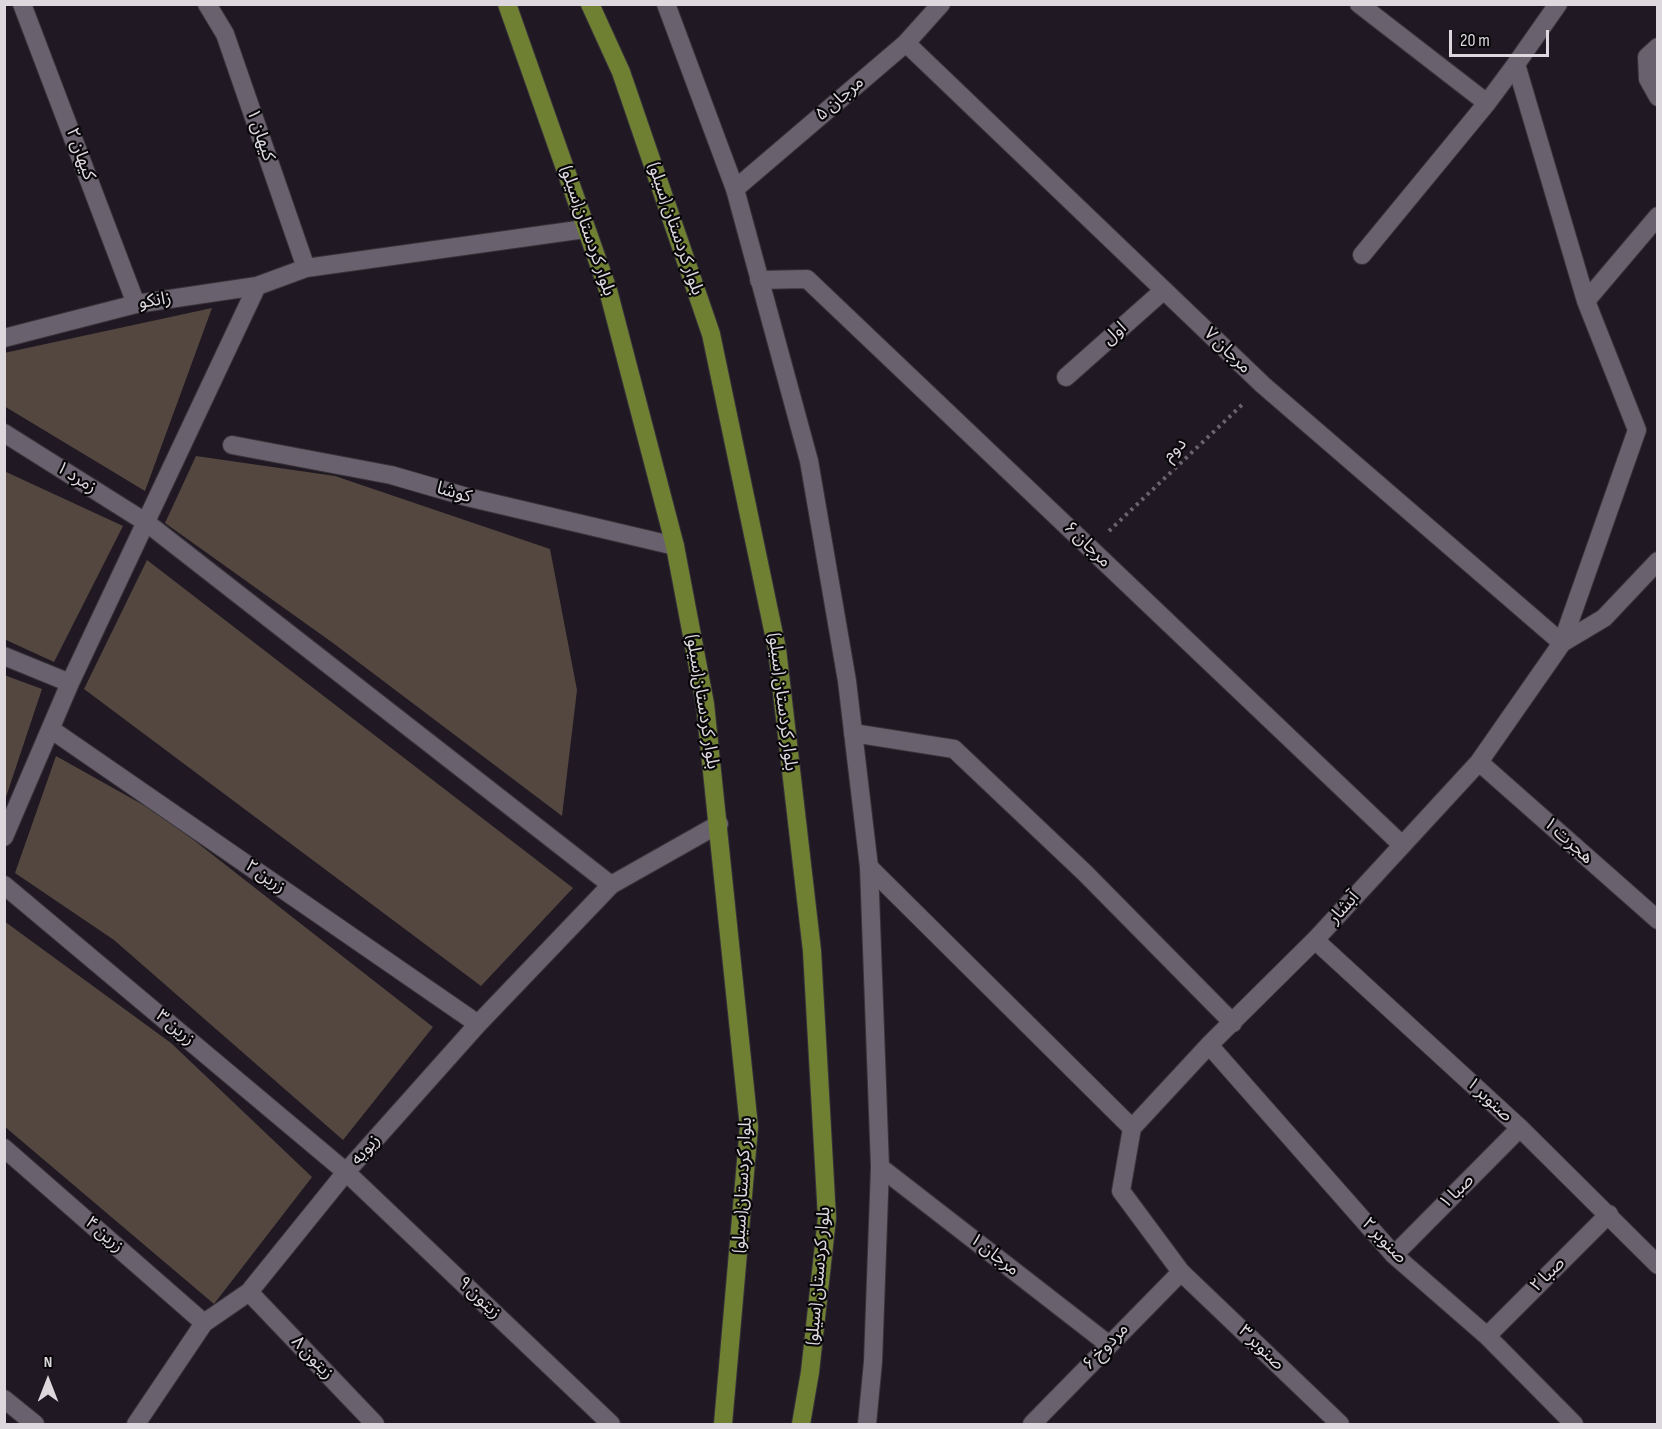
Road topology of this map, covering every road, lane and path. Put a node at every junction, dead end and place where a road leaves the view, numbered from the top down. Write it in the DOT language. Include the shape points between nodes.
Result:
graph roads {
  1 [pos="22,4"];
  2 [pos="207,4"];
  3 [pos="507,4"];
  4 [pos="590,4"];
  5 [pos="666,4"];
  6 [pos="941,4"];
  7 [pos="1359,4"];
  8 [pos="1558,4"];
  9 [pos="906,43"];
  10 [pos="1658,46"];
  11 [pos="1516,64"];
  12 [pos="1658,97"];
  13 [pos="1487,103"];
  14 [pos="735,189"];
  15 [pos="1658,216"];
  16 [pos="585,229"];
  17 [pos="1362,255"];
  18 [pos="306,268"];
  19 [pos="759,280"];
  20 [pos="257,286"];
  21 [pos="1164,290"];
  22 [pos="1586,301"];
  23 [pos="136,304"];
  24 [pos="4,338"];
  25 [pos="1066,377"];
  26 [pos="1263,385"];
  27 [pos="4,433"];
  28 [pos="232,445"];
  29 [pos="147,523"];
  30 [pos="1105,535"];
  31 [pos="675,546"];
  32 [pos="1658,561"];
  33 [pos="1562,644"];
  34 [pos="4,656"];
  35 [pos="70,683"];
  36 [pos="52,730"];
  37 [pos="853,733"];
  38 [pos="1479,762"];
  39 [pos="719,824"];
  40 [pos="4,837"];
  41 [pos="1401,844"];
  42 [pos="869,867"];
  43 [pos="4,885"];
  44 [pos="611,885"];
  45 [pos="1658,920"];
  46 [pos="1315,940"];
  47 [pos="1233,1023"];
  48 [pos="478,1024"];
  49 [pos="1209,1044"];
  50 [pos="1132,1128"];
  51 [pos="1520,1128"];
  52 [pos="4,1148"];
  53 [pos="880,1167"];
  54 [pos="346,1172"];
  55 [pos="1609,1214"];
  56 [pos="1394,1255"];
  57 [pos="1658,1265"];
  58 [pos="1181,1272"];
  59 [pos="249,1292"];
  60 [pos="204,1323"];
  61 [pos="1487,1336"];
  62 [pos="1108,1344"];
  63 [pos="4,1399"];
  64 [pos="145,1421"];
  65 [pos="35,1425"];
  66 [pos="375,1425"];
  67 [pos="611,1425"];
  68 [pos="723,1425"];
  69 [pos="801,1425"];
  70 [pos="867,1425"];
  71 [pos="1032,1425"];
  72 [pos="1340,1425"];
  73 [pos="1574,1425"];
  1 -- 23 [label="street, کیهان ۲"];
  2 -- 18 [label="street, کیهان ۱" via="225,34"];
  3 -- 16 [label="main road, بلوار کردستان(سیلو)"];
  4 -- 69 [label="main road, بلوار کردستان (سیلو)" via="621,72 711,334 777,649 812,951 827,1218"];
  5 -- 14 [label="street"];
  6 -- 9 [label="street, مرجان ۵"];
  7 -- 13 [label="street"];
  8 -- 11 [label="street"];
  9 -- 14 [label="street, مرجان ۵"];
  9 -- 21 [label="street, مرجان ۷"];
  10 -- 12 [label="street" via="1647,57 1648,79"];
  11 -- 13 [label="street"];
  11 -- 22 [label="street"];
  13 -- 17 [label="street"];
  14 -- 19 [label="street"];
  15 -- 22 [label="street"];
  16 -- 18 [label="street, زانکو"];
  16 -- 31 [label="main road, بلوار کردستان(سیلو)" via="608,290"];
  18 -- 20 [label="street, زانکو"];
  19 -- 37 [label="street" via="809,461"];
  19 -- 41 [label="street, مرجان ۶" via="807,279"];
  20 -- 23 [label="street, زانکو"];
  20 -- 29 [label="street"];
  21 -- 25 [label="street, اول"];
  21 -- 26 [label="street, مرجان ۷"];
  22 -- 33 [label="street" via="1637,430"];
  23 -- 24 [label="street, زانکو"];
  26 -- 30 [label="path, دوم"];
  26 -- 33 [label="street, مرجان ۷"];
  27 -- 29 [label="street, زمرد ۱"];
  28 -- 31 [label="street, کوشا" via="391,474 467,497"];
  29 -- 35 [label="street"];
  29 -- 44 [label="street, زمرد ۱"];
  31 -- 39 [label="main road, بلوار کردستان(سیلو)" via="705,704"];
  32 -- 33 [label="street, آبشار" via="1604,618"];
  33 -- 38 [label="street, آبشار"];
  34 -- 35 [label="street"];
  35 -- 36 [label="street"];
  36 -- 40 [label="street"];
  36 -- 48 [label="street, زرین ۲"];
  37 -- 42 [label="street"];
  37 -- 47 [label="street" via="954,749 1085,873"];
  38 -- 41 [label="street, آبشار"];
  38 -- 45 [label="street, هجرت ۱"];
  39 -- 44 [label="street, زیویه"];
  39 -- 68 [label="main road, بلوار کردستان(سیلو)" via="749,1127"];
  41 -- 46 [label="street, آبشار"];
  42 -- 50 [label="street"];
  42 -- 53 [label="street"];
  43 -- 54 [label="street, زرین ۳"];
  44 -- 48 [label="street, زیویه"];
  46 -- 47 [label="street, آبشار"];
  46 -- 51 [label="street, صنوبر ۱"];
  47 -- 49 [label="street, آبشار"];
  48 -- 54 [label="street, زیویه"];
  49 -- 50 [label="street, آبشار"];
  49 -- 56 [label="street, صنوبر ۲"];
  50 -- 58 [label="street" via="1121,1191"];
  51 -- 55 [label="street, صنوبر ۱"];
  51 -- 56 [label="street, صبا ۱"];
  52 -- 60 [label="street, زرین ۴"];
  53 -- 62 [label="street, مرجان ۱"];
  53 -- 70 [label="street"];
  54 -- 59 [label="street, زیویه"];
  54 -- 67 [label="street, زیتون ۹"];
  55 -- 57 [label="street, صنوبر ۱"];
  55 -- 61 [label="street, صبا ۲"];
  56 -- 61 [label="street, صنوبر ۲"];
  58 -- 62 [label="street, مردوخ ۶"];
  58 -- 72 [label="street, صنوبر ۳"];
  59 -- 60 [label="street, زیویه"];
  59 -- 66 [label="street, زیتون ۸"];
  60 -- 64 [label="street, زیویه"];
  61 -- 73 [label="street, صنوبر ۲"];
  62 -- 71 [label="street, مردوخ ۶"];
  63 -- 65 [label="street"];
}
